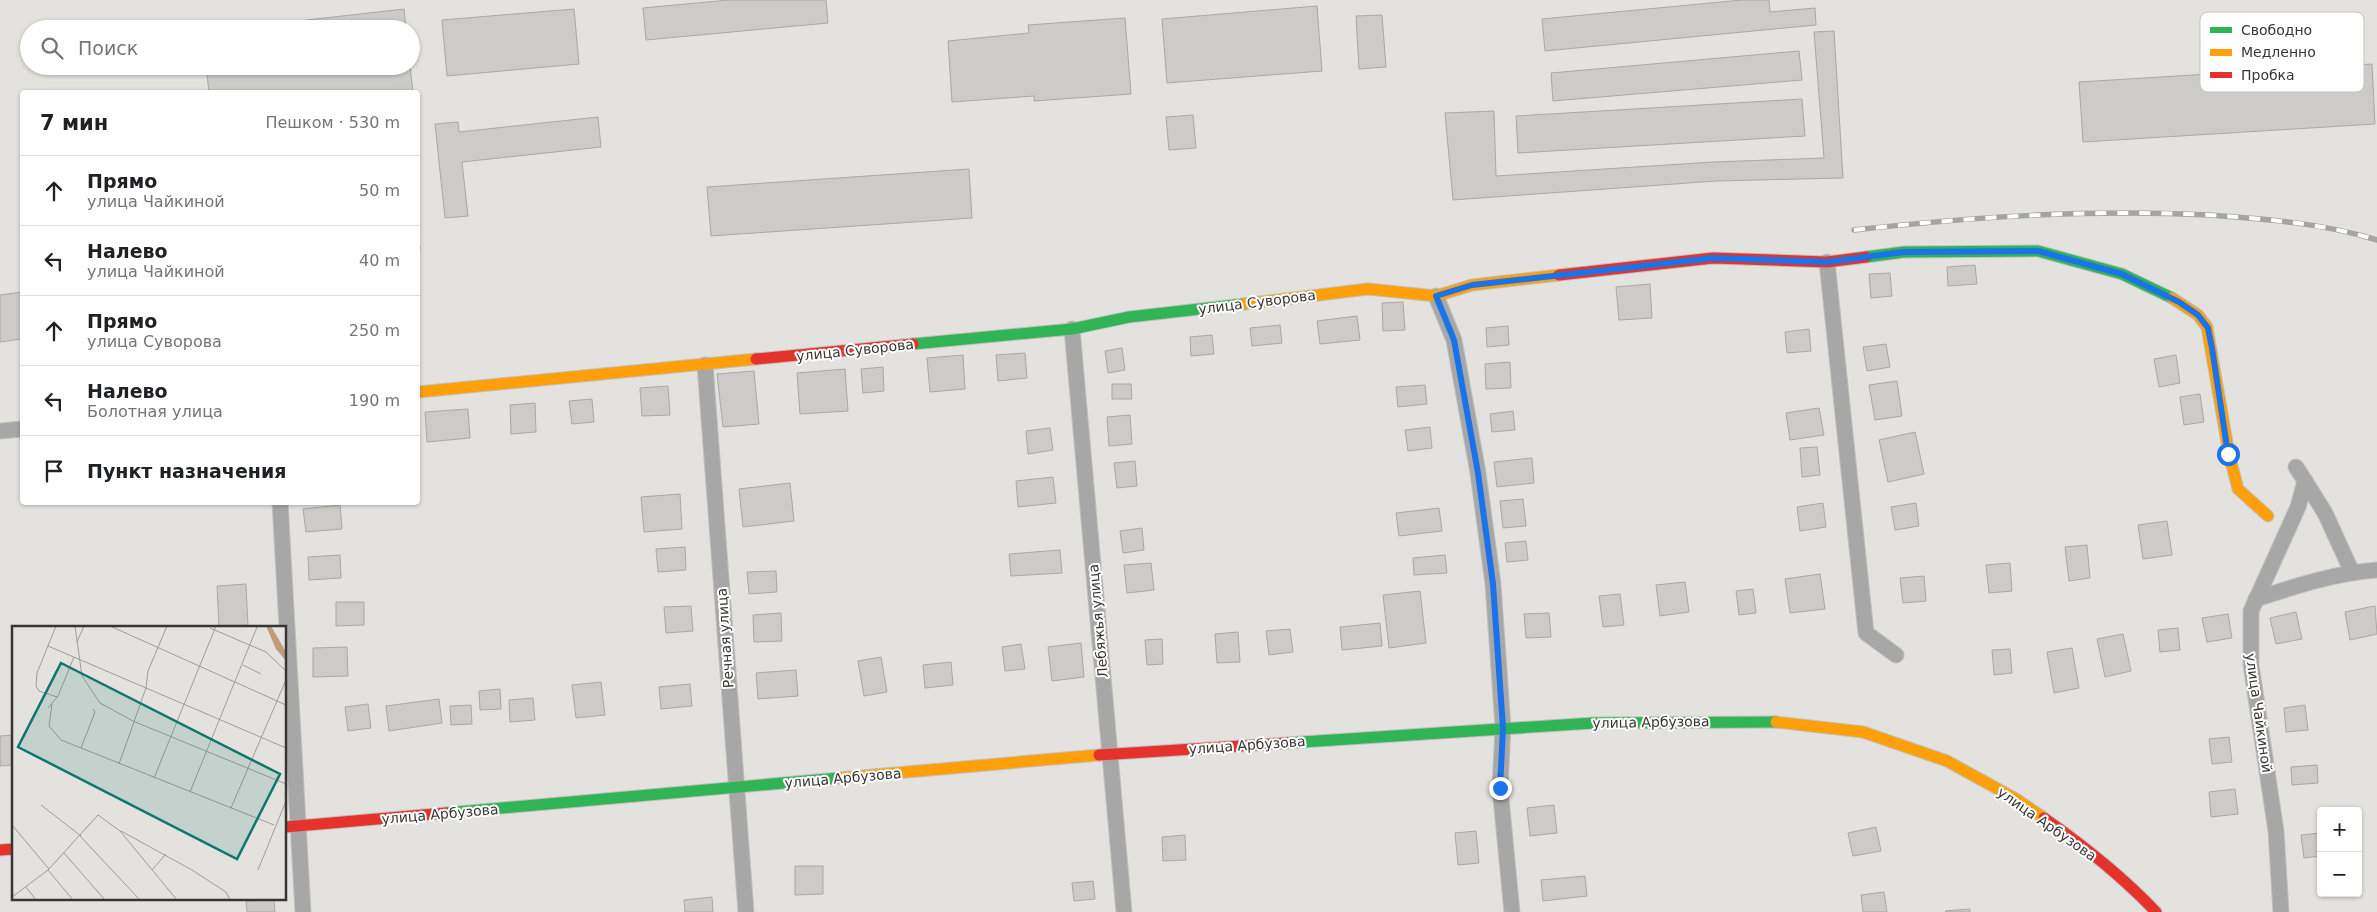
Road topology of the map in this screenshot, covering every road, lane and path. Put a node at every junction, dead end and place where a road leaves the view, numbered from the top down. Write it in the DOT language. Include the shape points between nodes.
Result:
graph roads {
  1 [pos="1827,262"];
  2 [pos="1436,296"];
  3 [pos="1072,329"];
  4 [pos="704,365"];
  5 [pos="420,392"];
  6 [pos="20,429"];
  7 [pos="0,431"];
  8 [pos="2296,466"];
  9 [pos="2305,481"];
  10 [pos="280,505"];
  11 [pos="2268,516"];
  12 [pos="2377,570"];
  13 [pos="2352,572"];
  14 [pos="2256,599"];
  15 [pos="284,626"];
  16 [pos="1896,655"];
  17 [pos="286,679"];
  18 [pos="1503,728"];
  19 [pos="1110,754"];
  20 [pos="736,788"];
  21 [pos="291,826"];
  22 [pos="303,912"];
  23 [pos="746,912"];
  24 [pos="1124,912"];
  25 [pos="1512,912"];
  26 [pos="2156,912"];
  27 [pos="2282,912"];
  1 -- 2 [label="street, улица Суворова" via="1713,258 1472,285"];
  1 -- 11 [label="street, улица Суворова" via="1904,252 2038,251 2122,274 2179,302 2198,315 2208,328 2228,454 2238,489"];
  1 -- 16 [label="street" via="1866,633"];
  2 -- 3 [label="street, улица Суворова" via="1368,289 1129,317"];
  2 -- 18 [label="street" via="1454,340 1478,473 1493,584"];
  3 -- 4 [label="street, улица Суворова"];
  3 -- 19 [label="street, Лебяжья улица"];
  4 -- 5 [label="street, улица Суворова"];
  4 -- 20 [label="street, Речная улица"];
  6 -- 7 [label="street"];
  8 -- 9 [label="street"];
  9 -- 13 [label="street" via="2325,514"];
  9 -- 14 [label="street, улица Чайкиной" via="2298,508"];
  10 -- 15 [label="street"];
  12 -- 13 [label="street"];
  13 -- 14 [label="street"];
  14 -- 27 [label="street, улица Чайкиной" via="2251,611 2251,664 2276,831"];
  17 -- 21 [label="street"];
  18 -- 19 [label="street, улица Арбузова"];
  18 -- 25 [label="street" via="1500,788"];
  18 -- 26 [label="street, улица Арбузова" via="1630,722 1757,722 1863,732 1947,761 2016,799 2082,845"];
  19 -- 20 [label="street, улица Арбузова"];
  19 -- 24 [label="street, Лебяжья улица"];
  20 -- 21 [label="street, улица Арбузова"];
  20 -- 23 [label="street, Речная улица"];
  21 -- 22 [label="street"];
}
